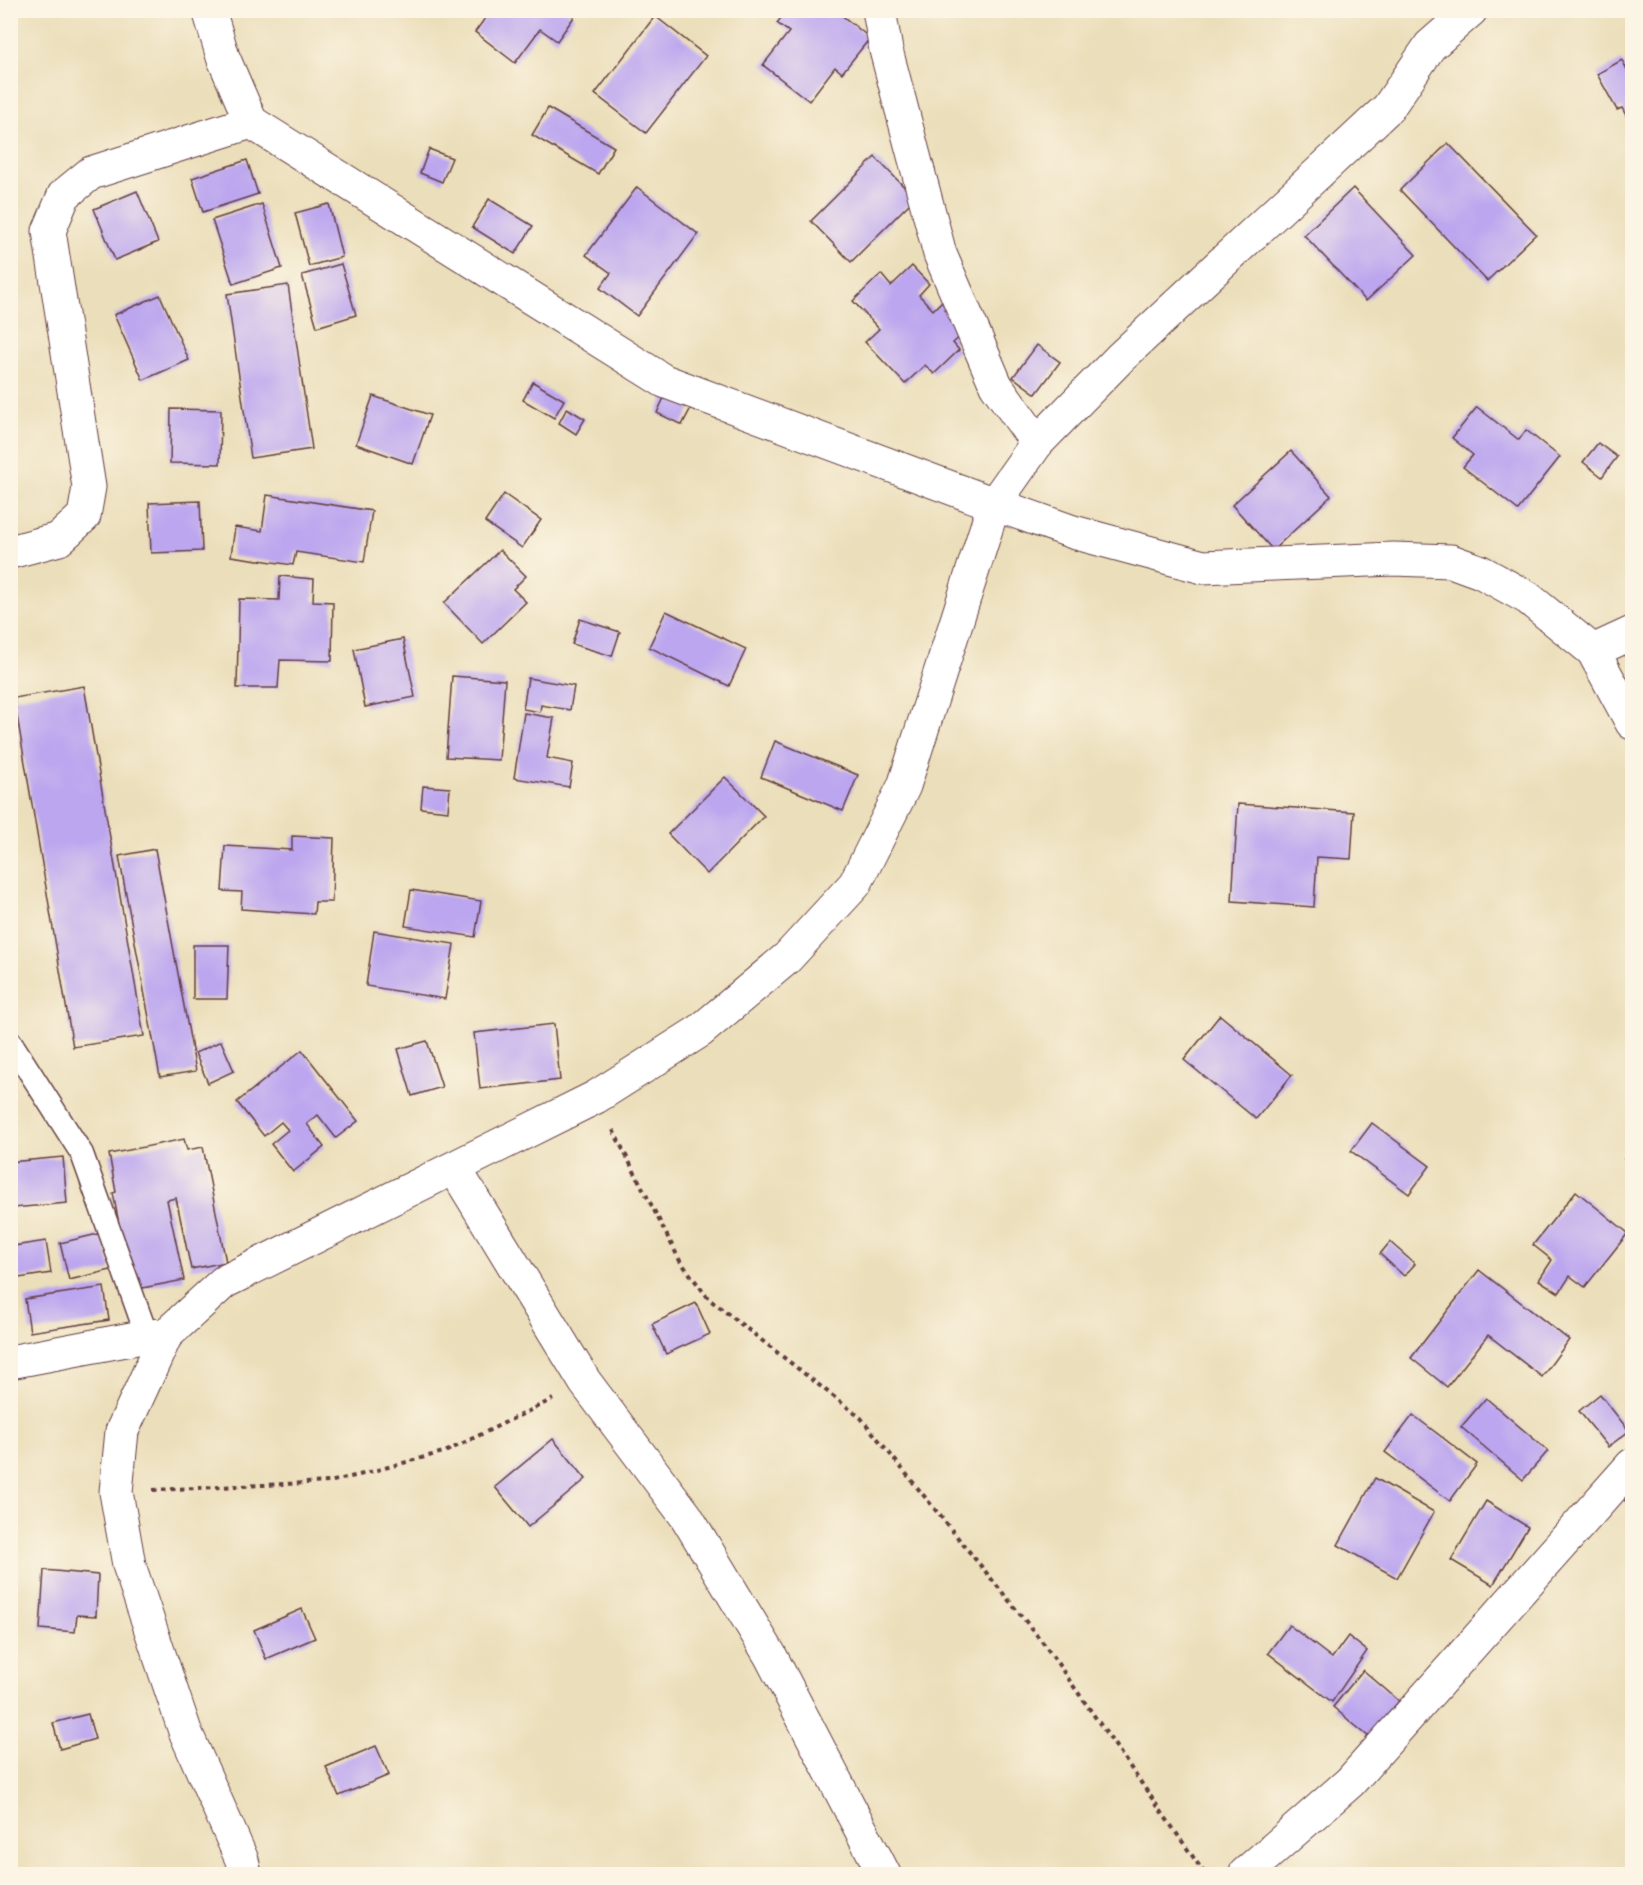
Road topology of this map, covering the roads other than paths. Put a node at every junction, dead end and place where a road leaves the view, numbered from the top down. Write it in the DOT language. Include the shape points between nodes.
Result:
graph roads {
  1 [pos="209,10"];
  2 [pos="879,10"];
  3 [pos="1470,10"];
  4 [pos="251,122"];
  5 [pos="1037,443"];
  6 [pos="994,504"];
  7 [pos="10,552"];
  8 [pos="1632,633"];
  9 [pos="1593,651"];
  10 [pos="1632,723"];
  11 [pos="10,1041"];
  12 [pos="455,1169"];
  13 [pos="156,1336"];
  14 [pos="10,1362"];
  15 [pos="1632,1465"];
  16 [pos="245,1875"];
  17 [pos="884,1875"];
  18 [pos="1245,1875"];
  1 -- 4 [label="street" via="223,57"];
  2 -- 5 [label="street" via="940,254 996,385"];
  3 -- 5 [label="street" via="1430,46 1388,108 1121,357"];
  4 -- 6 [label="street" via="664,381"];
  4 -- 7 [label="street" via="91,173 64,195 50,231 89,487 84,516 59,539"];
  5 -- 6 [label="street"];
  6 -- 9 [label="street" via="1073,532 1203,567 1392,559 1451,561 1481,572 1528,598"];
  6 -- 12 [label="street" via="904,786 855,884 787,958 700,1031 596,1097"];
  8 -- 9 [label="street"];
  9 -- 10 [label="street"];
  11 -- 13 [label="lane" via="82,1154"];
  12 -- 13 [label="street" via="224,1282"];
  12 -- 17 [label="street" via="585,1382 686,1515 770,1655"];
  13 -- 14 [label="street"];
  13 -- 16 [label="street" via="122,1431 116,1492 129,1565 177,1709"];
  15 -- 18 [label="street" via="1350,1782"];
}
